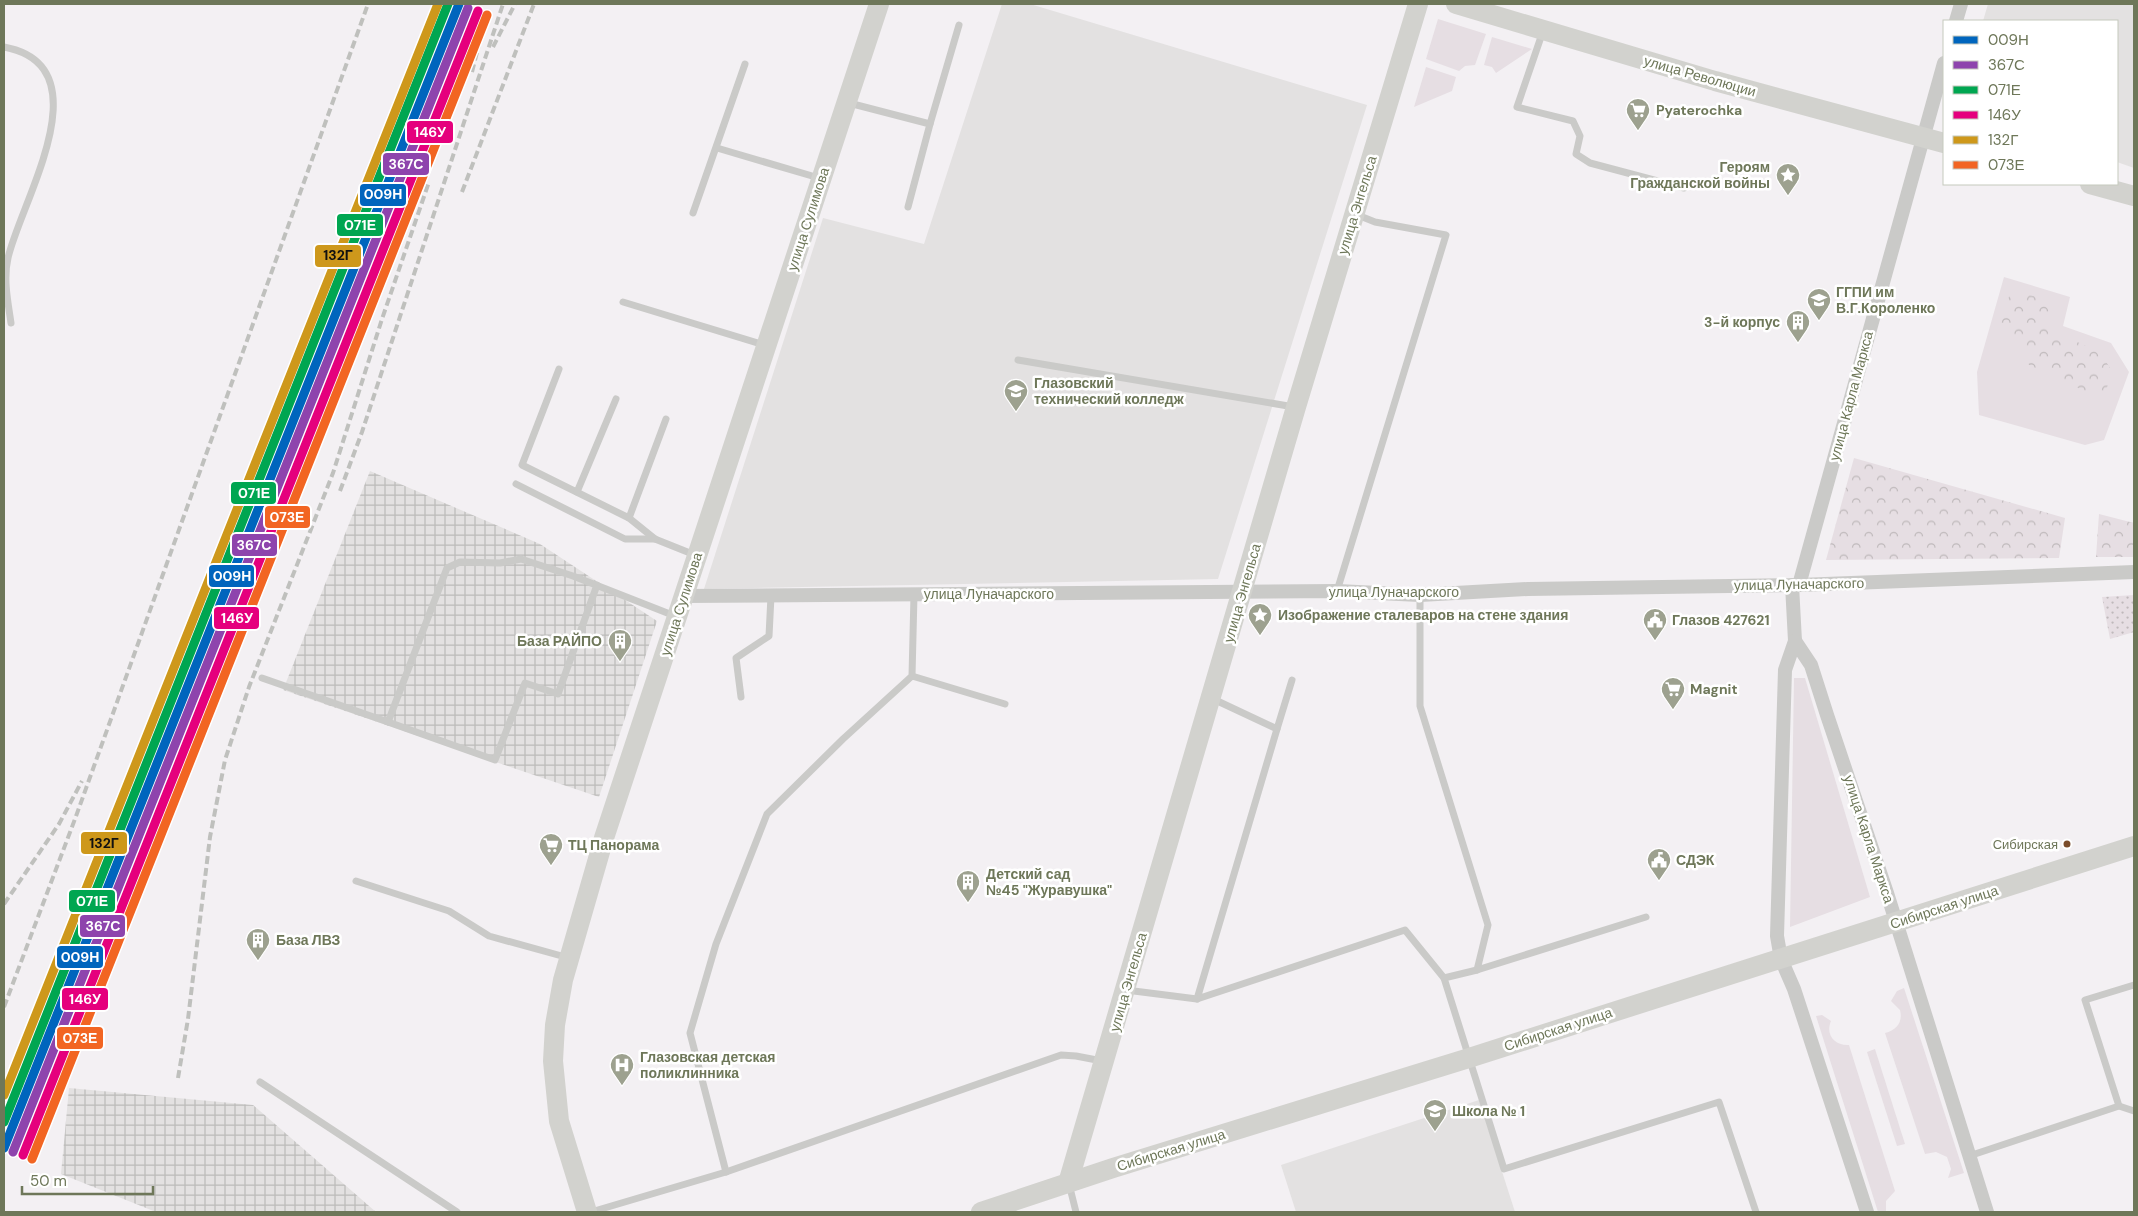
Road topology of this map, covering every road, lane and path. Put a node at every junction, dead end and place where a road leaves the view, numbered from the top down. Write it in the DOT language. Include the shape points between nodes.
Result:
graph roads {
  1 [pos="879,4"];
  2 [pos="1418,4"];
  3 [pos="1456,4"];
  4 [pos="1961,4"];
  5 [pos="1956,20"];
  6 [pos="958,24"];
  7 [pos="1543,30"];
  8 [pos="4,47"];
  9 [pos="745,64"];
  10 [pos="1943,67"];
  11 [pos="846,103"];
  12 [pos="930,124"];
  13 [pos="1923,137"];
  14 [pos="1943,144"];
  15 [pos="717,148"];
  16 [pos="821,179"];
  17 [pos="2094,185"];
  18 [pos="1684,188"];
  19 [pos="2134,196"];
  20 [pos="908,207"];
  21 [pos="693,213"];
  22 [pos="1355,214"];
  23 [pos="623,302"];
  24 [pos="11,323"];
  25 [pos="766,346"];
  26 [pos="1018,360"];
  27 [pos="559,369"];
  28 [pos="616,399"];
  29 [pos="1296,407"];
  30 [pos="666,419"];
  31 [pos="516,484"];
  32 [pos="577,492"];
  33 [pos="629,518"];
  34 [pos="655,539"];
  35 [pos="697,556"];
  36 [pos="2134,572"];
  37 [pos="597,585"];
  38 [pos="1795,585"];
  39 [pos="1337,591"];
  40 [pos="1241,592"];
  41 [pos="914,595"];
  42 [pos="1420,595"];
  43 [pos="684,596"];
  44 [pos="771,596"];
  45 [pos="677,617"];
  46 [pos="1795,641"];
  47 [pos="912,676"];
  48 [pos="262,678"];
  49 [pos="1292,680"];
  50 [pos="740,697"];
  51 [pos="1211,698"];
  52 [pos="1005,704"];
  53 [pos="388,722"];
  54 [pos="1277,729"];
  55 [pos="2134,846"];
  56 [pos="356,881"];
  57 [pos="1646,918"];
  58 [pos="1896,922"];
  59 [pos="569,958"];
  60 [pos="1781,959"];
  61 [pos="1477,970"];
  62 [pos="1444,978"];
  63 [pos="2134,985"];
  64 [pos="1126,990"];
  65 [pos="1197,999"];
  66 [pos="1469,1058"];
  67 [pos="1104,1062"];
  68 [pos="260,1082"];
  69 [pos="2119,1106"];
  70 [pos="2134,1111"];
  71 [pos="1969,1156"];
  72 [pos="726,1172"];
  73 [pos="1068,1183"];
  74 [pos="457,1212"];
  75 [pos="587,1212"];
  76 [pos="591,1212"];
  77 [pos="981,1212"];
  78 [pos="1076,1212"];
  79 [pos="1756,1212"];
  80 [pos="1867,1212"];
  81 [pos="1987,1212"];
  1 -- 11 [label="main road, улица Сулимова"];
  2 -- 22 [label="main road, улица Энгельса"];
  3 -- 7 [label="main road, улица Революции"];
  4 -- 5 [label="street"];
  6 -- 12 [label="lane"];
  7 -- 13 [label="main road, улица Революции"];
  7 -- 18 [label="lane" via="1517,107 1573,121 1580,136 1576,154 1590,162"];
  8 -- 24 [label="lane" via="23,52 38,62 49,80 53,102 52,128 45,156 7,260 6,287"];
  9 -- 15 [label="lane"];
  10 -- 13 [label="street, улица Карла Маркса"];
  11 -- 12 [label="lane"];
  11 -- 16 [label="main road, улица Сулимова"];
  12 -- 20 [label="lane"];
  13 -- 14 [label="main road, улица Революции"];
  13 -- 38 [label="street, улица Карла Маркса"];
  15 -- 16 [label="lane"];
  15 -- 21 [label="lane"];
  16 -- 25 [label="main road, улица Сулимова"];
  17 -- 19 [label="main road"];
  22 -- 29 [label="main road, улица Энгельса"];
  22 -- 39 [label="lane" via="1375,222 1446,235"];
  23 -- 25 [label="lane"];
  25 -- 35 [label="main road, улица Сулимова"];
  26 -- 29 [label="lane"];
  27 -- 32 [label="lane" via="522,465"];
  28 -- 32 [label="lane"];
  29 -- 40 [label="main road, улица Энгельса"];
  30 -- 33 [label="lane"];
  31 -- 34 [label="lane" via="625,539"];
  32 -- 33 [label="lane"];
  33 -- 34 [label="lane"];
  34 -- 35 [label="lane"];
  35 -- 43 [label="main road, улица Сулимова"];
  36 -- 38 [label="street, улица Луначарского"];
  37 -- 45 [label="lane"];
  37 -- 53 [label="lane" via="521,559 500,563 460,562 447,568"];
  37 -- 53 [label="lane" via="558,694 525,683 494,760"];
  38 -- 42 [label="street, улица Луначарского" via="1528,589"];
  38 -- 46 [label="street, улица Карла Маркса"];
  39 -- 40 [label="street, улица Луначарского"];
  39 -- 42 [label="street, улица Луначарского"];
  40 -- 41 [label="street, улица Луначарского"];
  40 -- 51 [label="main road, улица Энгельса"];
  41 -- 44 [label="street, улица Луначарского"];
  41 -- 47 [label="lane"];
  42 -- 61 [label="lane" via="1420,706 1488,925"];
  43 -- 44 [label="street, улица Луначарского"];
  43 -- 45 [label="main road, улица Сулимова"];
  44 -- 50 [label="lane" via="769,636 736,658"];
  45 -- 59 [label="main road, улица Сулимова" via="604,838"];
  46 -- 58 [label="street, улица Карла Маркса" via="1810,665"];
  46 -- 60 [label="street, улица Карла Маркса" via="1785,670 1777,936"];
  47 -- 52 [label="lane"];
  47 -- 72 [label="lane" via="767,814 716,944 690,1033"];
  48 -- 53 [label="lane"];
  49 -- 54 [label="lane"];
  51 -- 54 [label="lane"];
  51 -- 64 [label="main road, улица Энгельса"];
  54 -- 65 [label="lane"];
  55 -- 58 [label="main road, Сибирская улица"];
  56 -- 59 [label="lane" via="449,911 488,936"];
  57 -- 61 [label="lane"];
  58 -- 60 [label="main road, Сибирская улица"];
  58 -- 71 [label="street, улица Карла Маркса"];
  59 -- 75 [label="main road, улица Сулимова" via="556,1025 553,1061 559,1121"];
  60 -- 66 [label="main road, Сибирская улица"];
  60 -- 80 [label="street, улица Карла Маркса" via="1794,989"];
  61 -- 62 [label="lane"];
  62 -- 65 [label="lane" via="1405,930"];
  62 -- 66 [label="lane"];
  63 -- 69 [label="lane" via="2085,1000"];
  64 -- 65 [label="lane"];
  64 -- 67 [label="main road, улица Энгельса"];
  66 -- 73 [label="main road, Сибирская улица"];
  66 -- 79 [label="lane" via="1504,1169 1719,1102"];
  67 -- 72 [label="lane" via="1060,1056"];
  67 -- 73 [label="main road, улица Энгельса"];
  68 -- 74 [label="lane"];
  69 -- 70 [label="lane"];
  69 -- 71 [label="lane"];
  71 -- 81 [label="street, улица Карла Маркса"];
  72 -- 76 [label="lane"];
  73 -- 77 [label="main road, Сибирская улица"];
  73 -- 78 [label="lane"];
}
